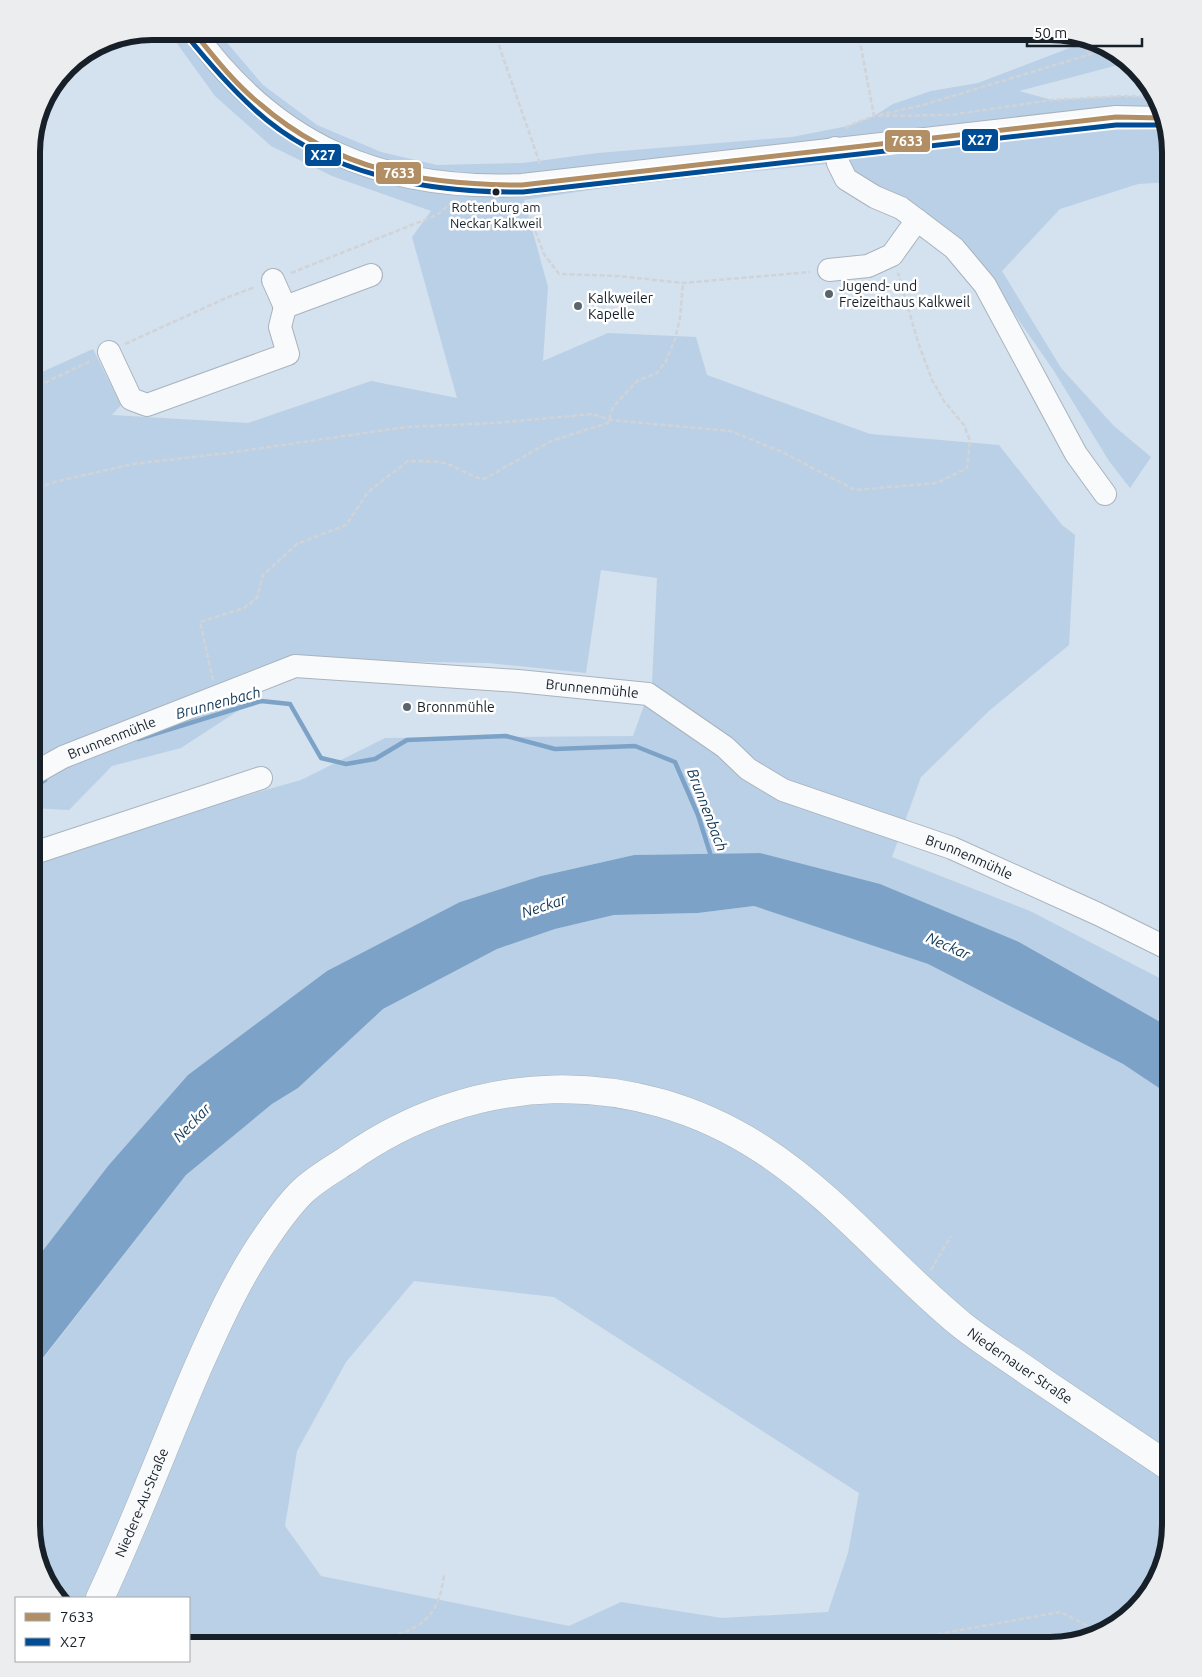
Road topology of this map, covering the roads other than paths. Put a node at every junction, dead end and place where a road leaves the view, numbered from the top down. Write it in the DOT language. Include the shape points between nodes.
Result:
graph roads {
  1 [pos="200,40"];
  2 [pos="1156,118"];
  3 [pos="835,148"];
  4 [pos="916,220"];
  5 [pos="829,270"];
  6 [pos="371,275"];
  7 [pos="273,280"];
  8 [pos="285,307"];
  9 [pos="109,352"];
  10 [pos="1105,494"];
  11 [pos="40,770"];
  12 [pos="261,778"];
  13 [pos="40,851"];
  14 [pos="1162,946"];
  15 [pos="880,1250"];
  16 [pos="1162,1462"];
  17 [pos="100,1597"];
  1 -- 3 [label="street" via="245,94 304,138 357,164 404,176 460,184"];
  2 -- 3 [label="street" via="1116,117"];
  3 -- 4 [label="street" via="846,179 874,197 901,208"];
  4 -- 5 [label="street" via="892,255 868,266"];
  4 -- 10 [label="street" via="954,248 985,285 1076,454"];
  6 -- 8 [label="street"];
  7 -- 8 [label="street"];
  8 -- 9 [label="street" via="280,327 288,354 147,405 131,398"];
  11 -- 14 [label="street, Brunnenmühle" via="63,757 295,666 518,681 648,694 783,790 952,848"];
  12 -- 13 [label="street"];
  15 -- 16 [label="main road, Niedernauer Straße" via="966,1328"];
  15 -- 17 [label="main road, Niedere-Au-Straße" via="802,1179 732,1131 696,1114 632,1096 555,1089 479,1098 419,1118 377,1138 304,1190 267,1236 218,1321"];
}
